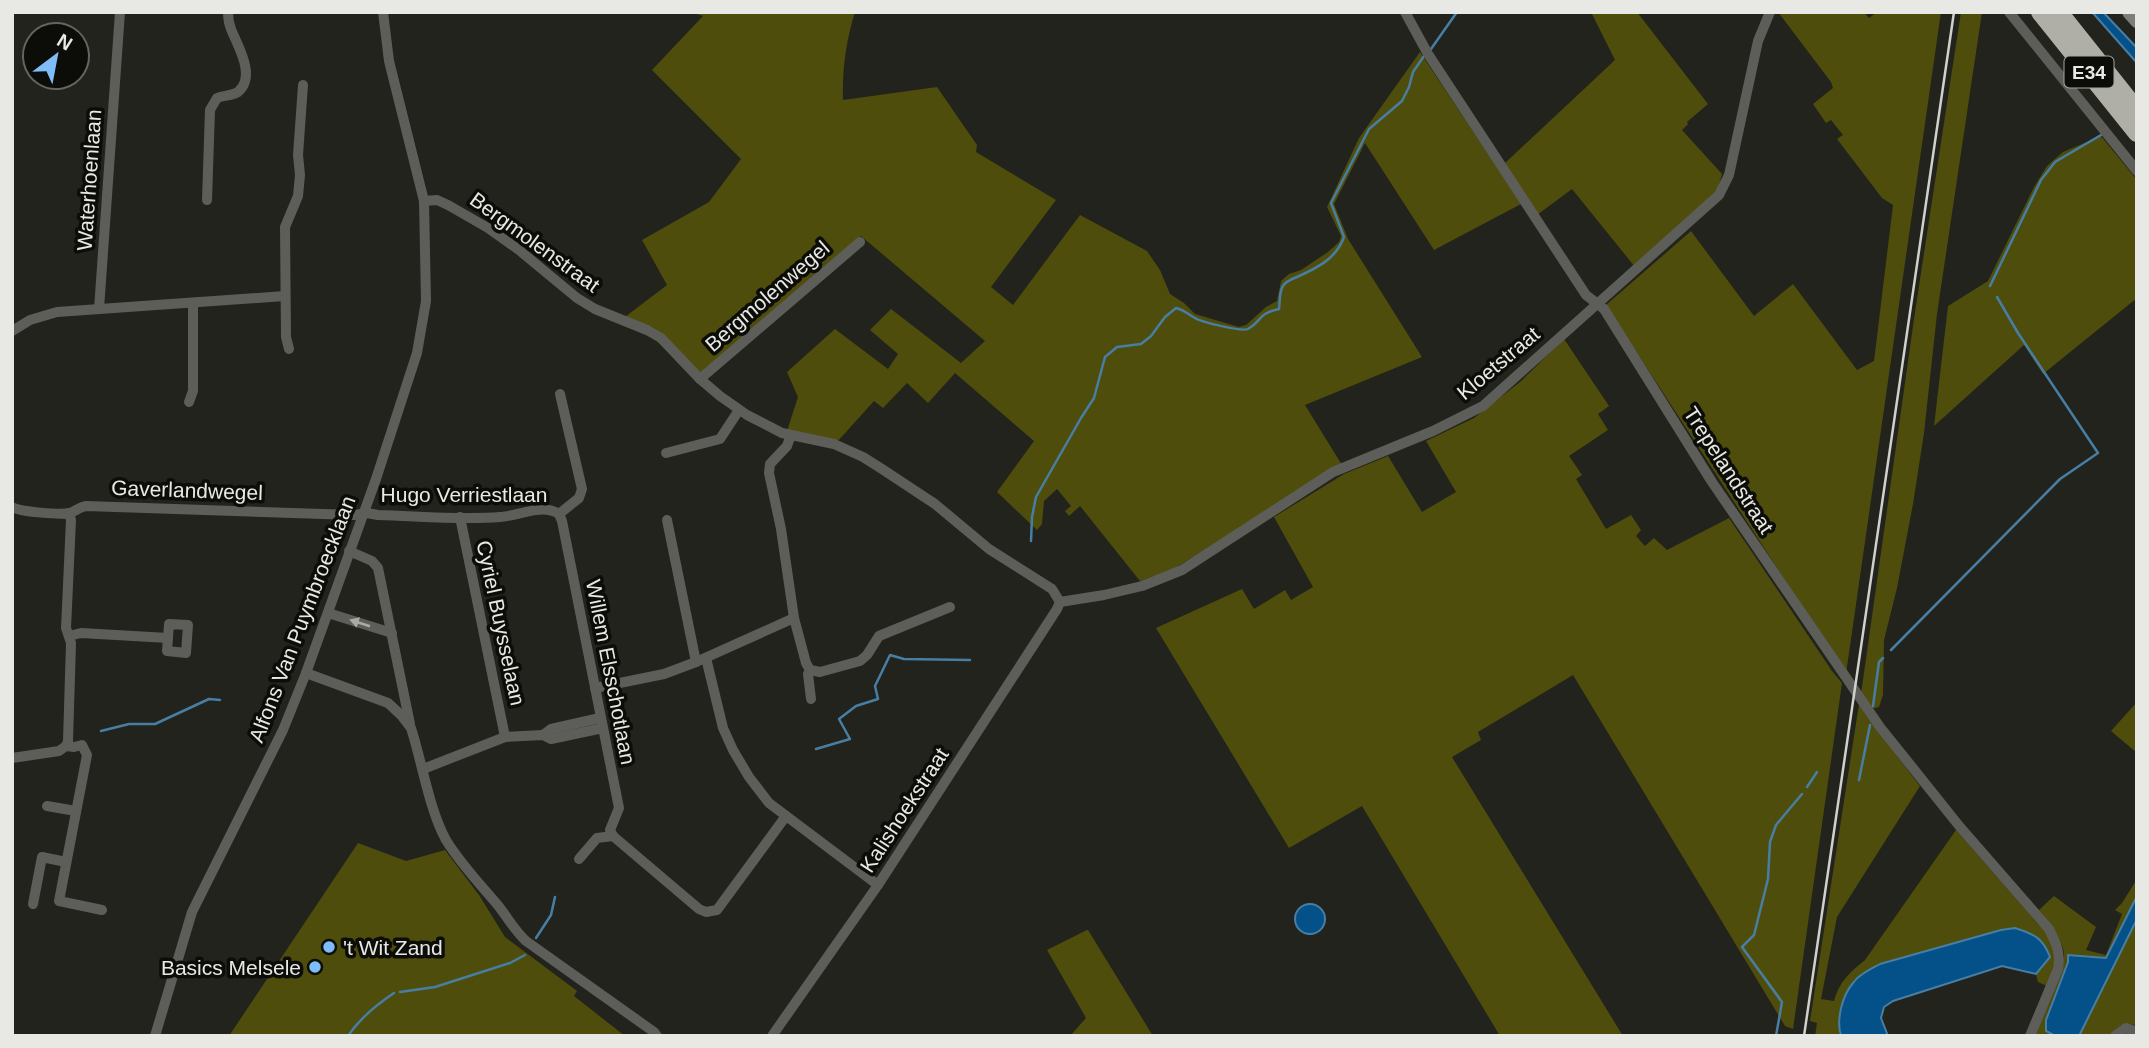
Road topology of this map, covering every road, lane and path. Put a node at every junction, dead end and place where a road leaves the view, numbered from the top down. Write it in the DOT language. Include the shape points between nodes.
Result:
graph roads {
  1 [pos="120,12"];
  2 [pos="228,12"];
  3 [pos="383,12"];
  4 [pos="1405,12"];
  5 [pos="1770,12"];
  6 [pos="2009,12"];
  7 [pos="2040,12"];
  8 [pos="2059,12"];
  9 [pos="2129,12"];
  10 [pos="2137,21"];
  11 [pos="303,85"];
  12 [pos="2137,110"];
  13 [pos="2137,133"];
  14 [pos="2137,171"];
  15 [pos="207,200"];
  16 [pos="425,201"];
  17 [pos="860,242"];
  18 [pos="285,296"];
  19 [pos="193,303"];
  20 [pos="1597,303"];
  21 [pos="99,309"];
  22 [pos="12,331"];
  23 [pos="289,349"];
  24 [pos="700,379"];
  25 [pos="561,394"];
  26 [pos="189,402"];
  27 [pos="739,410"];
  28 [pos="791,435"];
  29 [pos="666,453"];
  30 [pos="12,507"];
  31 [pos="69,513"];
  32 [pos="362,513"];
  33 [pos="559,514"];
  34 [pos="460,517"];
  35 [pos="667,520"];
  36 [pos="349,551"];
  37 [pos="1060,602"];
  38 [pos="950,607"];
  39 [pos="328,613"];
  40 [pos="794,618"];
  41 [pos="391,634"];
  42 [pos="69,636"];
  43 [pos="168,638"];
  44 [pos="706,658"];
  45 [pos="696,662"];
  46 [pos="810,670"];
  47 [pos="306,673"];
  48 [pos="404,685"];
  49 [pos="595,688"];
  50 [pos="811,699"];
  51 [pos="388,703"];
  52 [pos="601,723"];
  53 [pos="411,728"];
  54 [pos="505,737"];
  55 [pos="66,746"];
  56 [pos="12,758"];
  57 [pos="423,769"];
  58 [pos="47,806"];
  59 [pos="76,811"];
  60 [pos="786,816"];
  61 [pos="613,836"];
  62 [pos="579,859"];
  63 [pos="66,862"];
  64 [pos="877,885"];
  65 [pos="33,904"];
  66 [pos="102,910"];
  67 [pos="2137,1032"];
  68 [pos="155,1036"];
  69 [pos="657,1036"];
  70 [pos="772,1036"];
  71 [pos="2029,1036"];
  72 [pos="2115,1036"];
  1 -- 21 [label="street, Waterhoenlaan"];
  2 -- 15 [label="street" via="243,56 244,79 240,89 217,98 210,110"];
  3 -- 16 [label="street" via="389,61"];
  4 -- 20 [label="street, Trepelandstraat" via="1586,295"];
  5 -- 20 [label="street, Kloetstraat" via="1758,41 1724,186"];
  6 -- 14 [label="street"];
  7 -- 13 [label="highway, E34"];
  8 -- 12 [label="highway, E34"];
  9 -- 10 [label="main road"];
  11 -- 18 [label="street" via="298,196 285,227"];
  16 -- 24 [label="street, Bergmolenstraat" via="437,200 488,228 586,303 660,338"];
  16 -- 32 [label="street, Alfons Van Puymbroecklaan" via="423,327 408,385"];
  17 -- 24 [label="street, Bergmolenwegel"];
  18 -- 19 [label="street"];
  18 -- 23 [label="street"];
  19 -- 21 [label="street"];
  19 -- 26 [label="street" via="193,391"];
  20 -- 37 [label="street, Kloetstraat" via="1482,406 1461,418 1333,472 1182,570 1104,595"];
  20 -- 71 [label="street, Trepelandstraat" via="1712,482 1880,727 2049,929 2060,959"];
  21 -- 22 [label="street" via="40,316"];
  24 -- 27 [label="street, Bergmolenstraat"];
  25 -- 33 [label="street, Hugo Verriestlaan" via="582,489 579,498"];
  27 -- 28 [label="street, Bergmolenstraat"];
  27 -- 29 [label="street" via="720,439"];
  28 -- 37 [label="street, Bergmolenstraat" via="834,444 863,457 1052,589"];
  28 -- 40 [label="street" via="770,464 769,473"];
  30 -- 31 [label="street, Gaverlandwegel"];
  31 -- 32 [label="street, Gaverlandwegel" via="86,506"];
  31 -- 42 [label="street"];
  32 -- 34 [label="street, Hugo Verriestlaan"];
  32 -- 36 [label="street, Alfons Van Puymbroecklaan"];
  33 -- 34 [label="street, Hugo Verriestlaan" via="548,509 500,517"];
  33 -- 49 [label="street, Willem Elsschotlaan"];
  34 -- 54 [label="street, Cyriel Buysselaan"];
  35 -- 45 [label="street"];
  36 -- 39 [label="street, Alfons Van Puymbroecklaan"];
  36 -- 41 [label="street" via="378,568"];
  37 -- 64 [label="street, Kalishoekstraat"];
  38 -- 46 [label="street" via="879,636 860,661 820,672"];
  41 -- 39 [label="street, one-way"];
  39 -- 47 [label="street, Alfons Van Puymbroecklaan"];
  40 -- 44 [label="street"];
  40 -- 46 [label="street"];
  41 -- 48 [label="street"];
  42 -- 43 [label="street"];
  42 -- 55 [label="street"];
  44 -- 45 [label="street"];
  44 -- 60 [label="street" via="733,750 769,803"];
  45 -- 49 [label="street" via="664,674"];
  46 -- 50 [label="street"];
  47 -- 51 [label="street"];
  47 -- 68 [label="street, Alfons Van Puymbroecklaan" via="192,912"];
  48 -- 51 [label="street" via="400,698"];
  48 -- 53 [label="street"];
  49 -- 52 [label="street, Willem Elsschotlaan"];
  51 -- 53 [label="street"];
  52 -- 54 [label="street, Cyriel Buysselaan" via="551,729 543,735"];
  52 -- 61 [label="street, Willem Elsschotlaan" via="619,808 610,831"];
  53 -- 57 [label="street"];
  54 -- 57 [label="street, Cyriel Buysselaan"];
  55 -- 56 [label="street"];
  55 -- 59 [label="street" via="82,746 87,755"];
  57 -- 69 [label="street" via="446,840 520,935"];
  58 -- 59 [label="street"];
  59 -- 63 [label="street"];
  60 -- 61 [label="street" via="717,910 708,912"];
  60 -- 64 [label="street"];
  61 -- 62 [label="street" via="597,838"];
  63 -- 65 [label="street" via="42,857"];
  63 -- 66 [label="street" via="59,901"];
  64 -- 70 [label="street, Kalishoekstraat"];
  67 -- 72 [label="street" via="2126,1028"];
}
